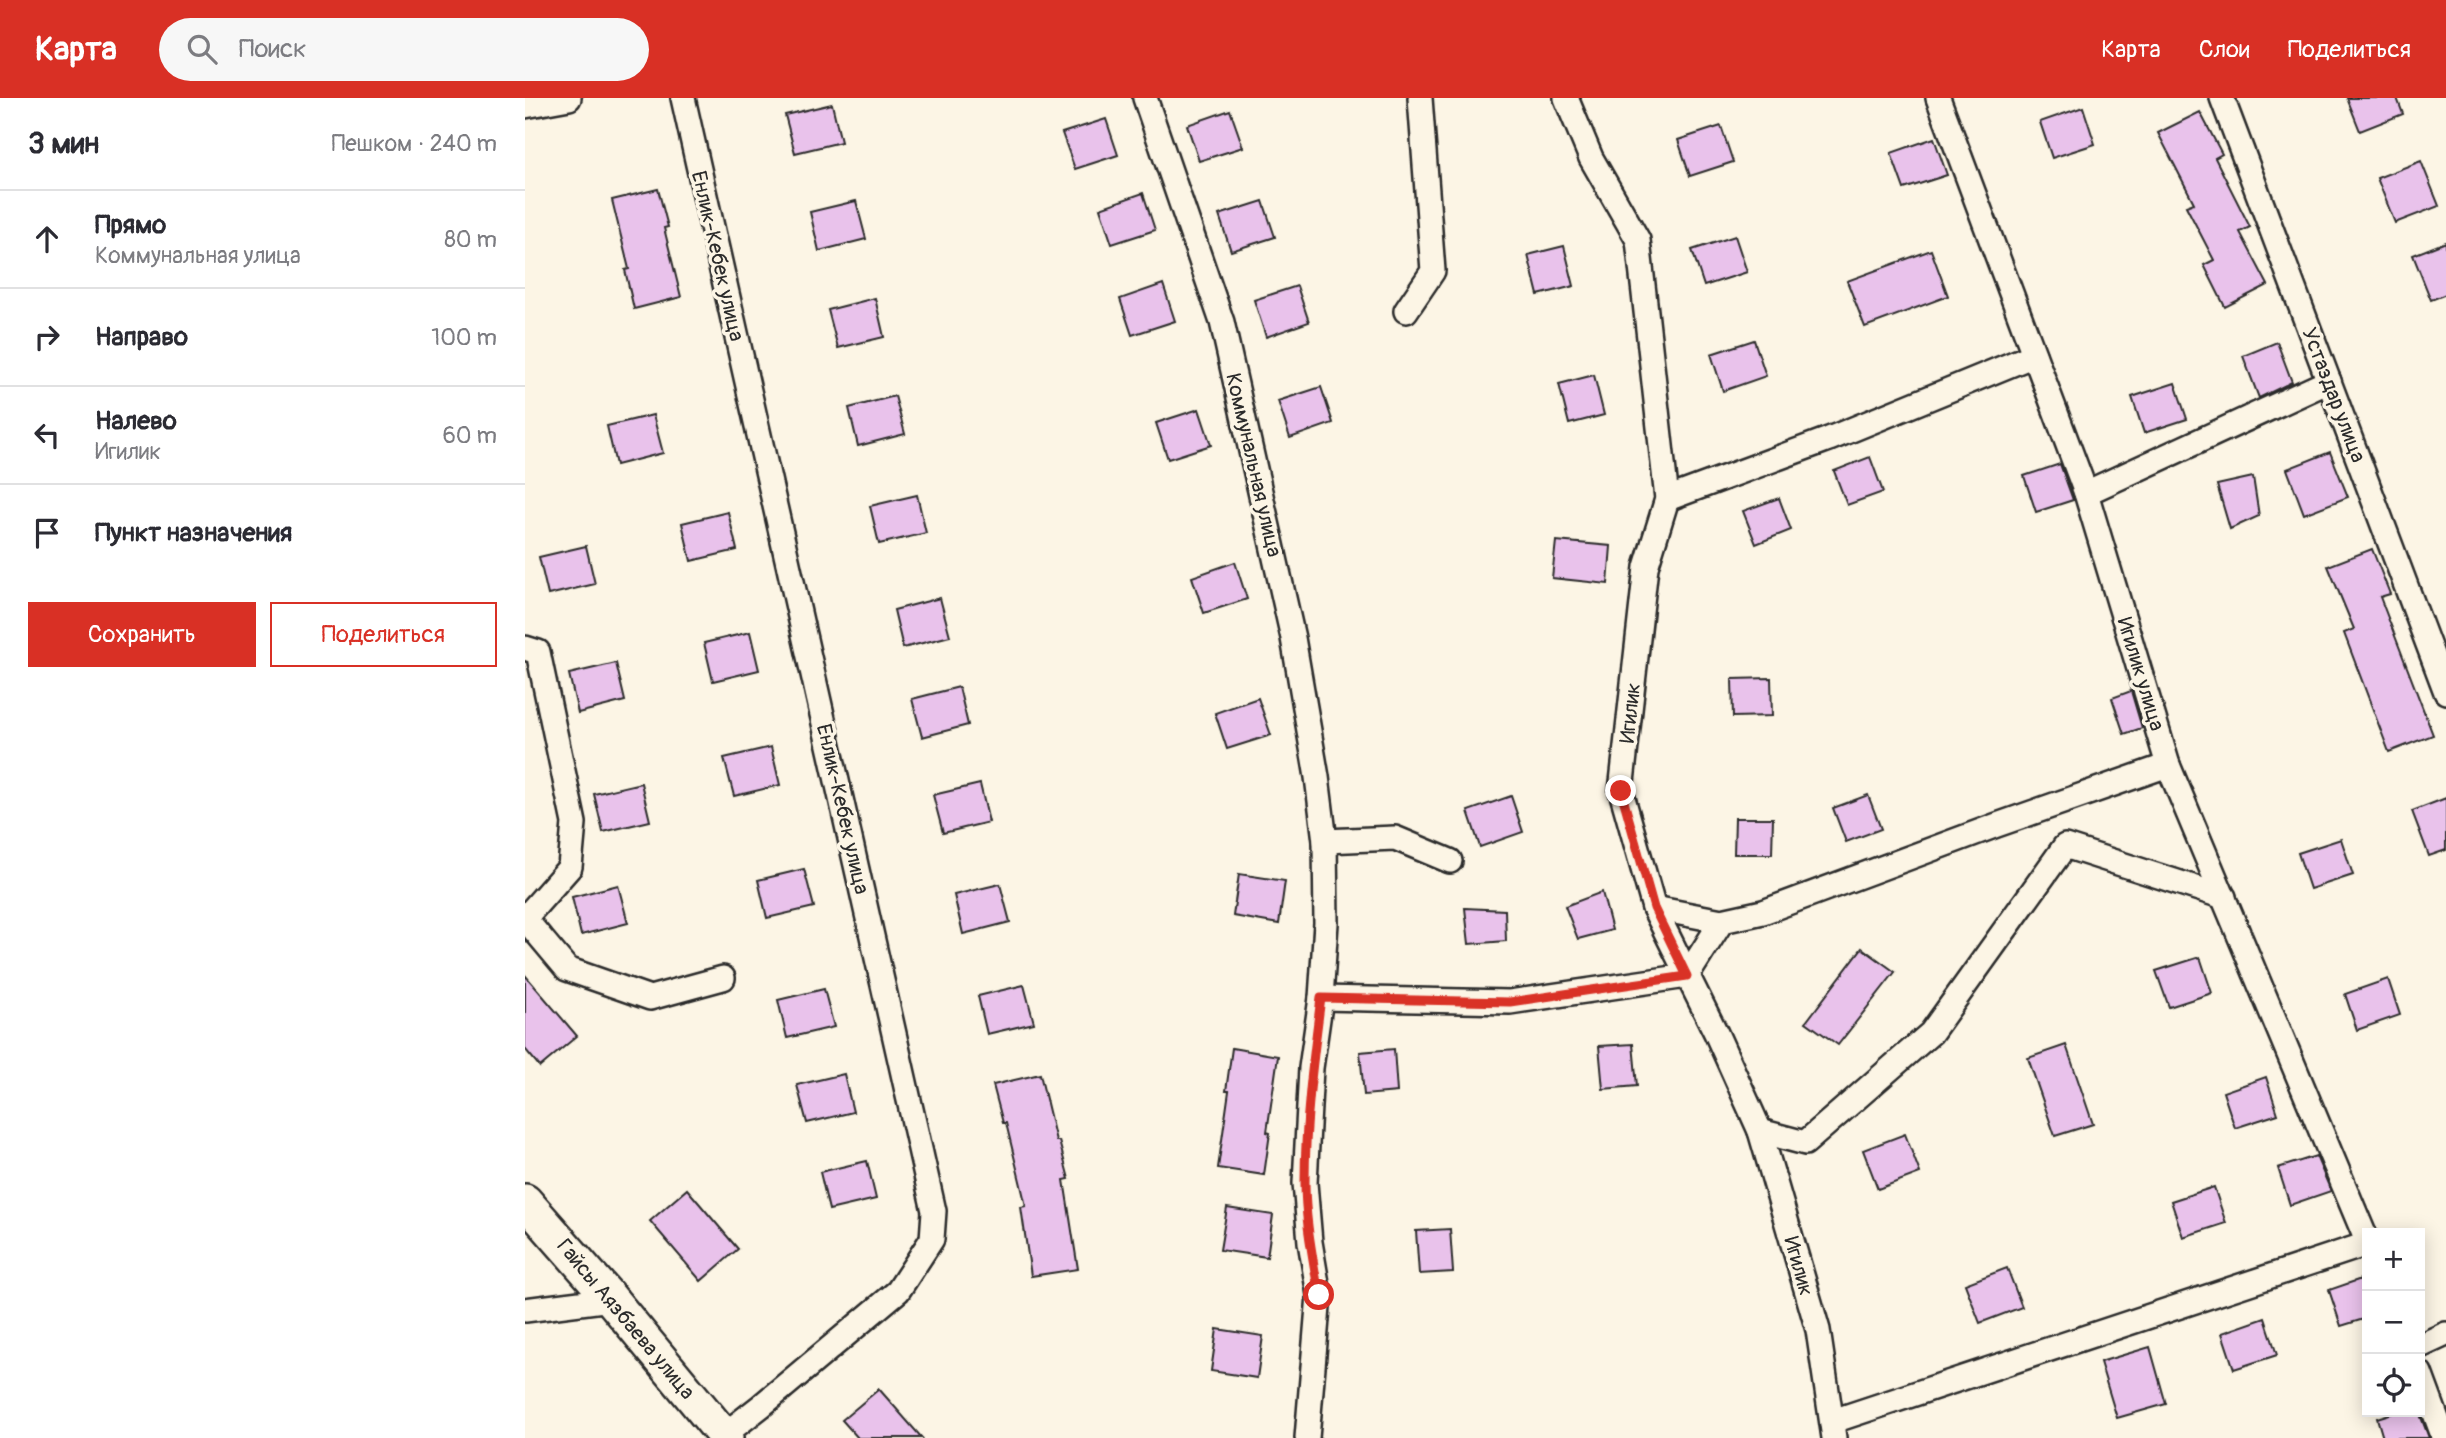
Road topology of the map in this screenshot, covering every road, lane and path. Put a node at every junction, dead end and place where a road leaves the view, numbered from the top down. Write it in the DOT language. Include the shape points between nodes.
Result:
graph roads {
  1 [pos="569,98"];
  2 [pos="683,98"];
  3 [pos="1145,98"];
  4 [pos="1420,98"];
  5 [pos="1566,98"];
  6 [pos="1938,98"];
  7 [pos="2222,98"];
  8 [pos="525,106"];
  9 [pos="1406,311"];
  10 [pos="2034,355"];
  11 [pos="2329,381"];
  12 [pos="2086,493"];
  13 [pos="1667,499"];
  14 [pos="525,648"];
  15 [pos="2446,692"];
  16 [pos="2168,765"];
  17 [pos="1325,841"];
  18 [pos="1450,861"];
  19 [pos="2224,898"];
  20 [pos="1654,908"];
  21 [pos="525,919"];
  22 [pos="1722,921"];
  23 [pos="1687,976"];
  24 [pos="723,978"];
  25 [pos="1321,998"];
  26 [pos="1760,1130"];
  27 [pos="525,1200"];
  28 [pos="2362,1231"];
  29 [pos="2362,1245"];
  30 [pos="611,1299"];
  31 [pos="525,1310"];
  32 [pos="2446,1334"];
  33 [pos="2425,1344"];
  34 [pos="2425,1387"];
  35 [pos="1833,1429"];
  36 [pos="723,1437"];
  37 [pos="1307,1438"];
  38 [pos="2444,1438"];
  1 -- 8 [label="street"];
  2 -- 36 [label="street, Енлик-Кебек улица" via="934,1211 932,1238 898,1291"];
  3 -- 17 [label="street, Коммунальная улица" via="1222,322 1293,638"];
  4 -- 9 [label="street" via="1433,271"];
  5 -- 13 [label="street, Игилик" via="1591,158 1639,240"];
  6 -- 10 [label="street, Игилик улица"];
  7 -- 11 [label="street, Устаздар улица"];
  10 -- 12 [label="street, Игилик улица"];
  10 -- 13 [label="street"];
  11 -- 12 [label="street"];
  11 -- 15 [label="street, Устаздар улица"];
  12 -- 16 [label="street, Игилик улица"];
  13 -- 20 [label="street, Игилик" via="1646,567 1621,791"];
  14 -- 21 [label="street" via="538,652 574,823 571,867"];
  16 -- 19 [label="street, Игилик улица"];
  16 -- 22 [label="street" via="1763,912"];
  17 -- 18 [label="street" via="1395,838"];
  17 -- 25 [label="street, Коммунальная улица"];
  19 -- 26 [label="street" via="2065,846 1931,1033 1805,1143"];
  19 -- 28 [label="street, Игилик улица"];
  20 -- 22 [label="street"];
  20 -- 23 [label="street, Игилик"];
  21 -- 24 [label="street" via="567,969 650,998"];
  22 -- 23 [label="street"];
  23 -- 25 [label="street" via="1510,1002"];
  23 -- 26 [label="street, Игилик"];
  25 -- 37 [label="street, Коммунальная улица" via="1311,1068 1305,1183 1319,1295"];
  26 -- 35 [label="street, Игилик" via="1818,1330"];
  27 -- 30 [label="highway, Гайсы Аязбаева улица"];
  29 -- 35 [label="street"];
  30 -- 31 [label="street"];
  30 -- 36 [label="highway, Гайсы Аязбаева улица"];
  32 -- 33 [label="street"];
  34 -- 38 [label="street"];
}
